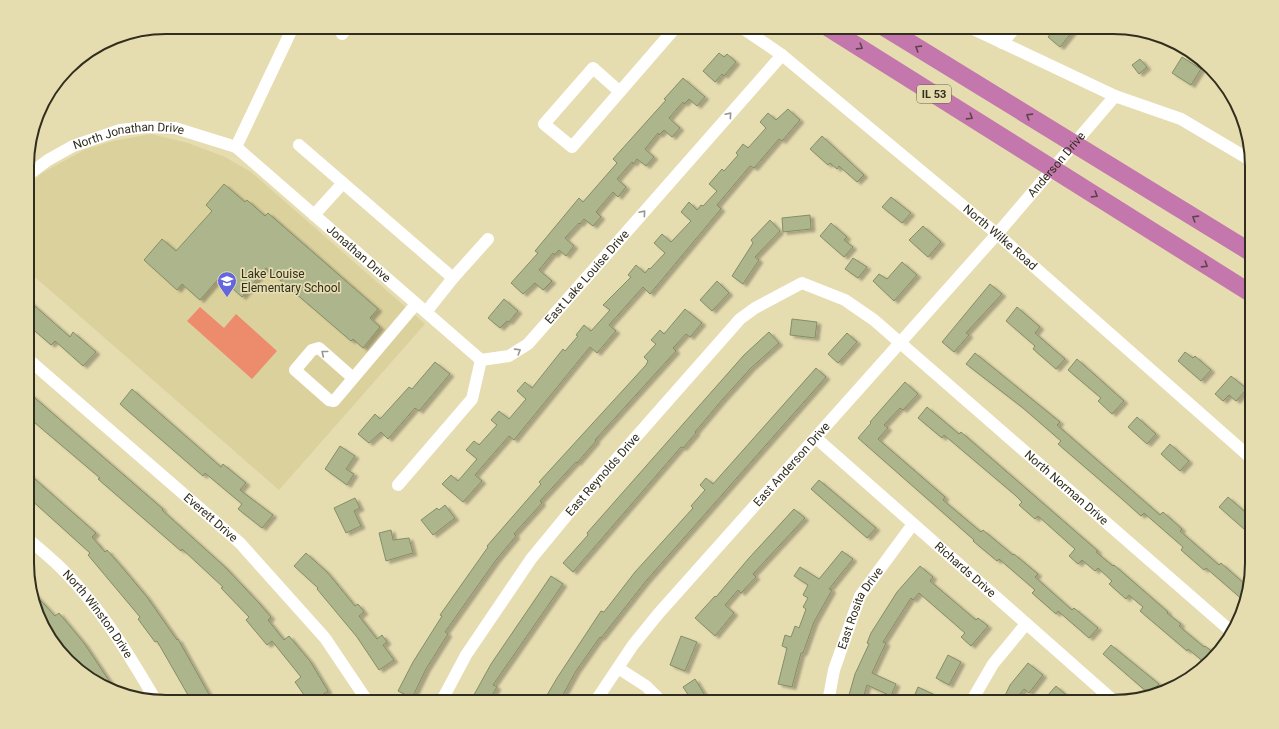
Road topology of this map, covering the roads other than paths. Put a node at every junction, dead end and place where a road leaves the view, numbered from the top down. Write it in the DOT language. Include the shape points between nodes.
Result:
graph roads {
  1 [pos="290,34"];
  2 [pos="670,34"];
  3 [pos="751,34"];
  4 [pos="838,34"];
  5 [pos="895,34"];
  6 [pos="983,34"];
  7 [pos="1010,34"];
  8 [pos="1002,43"];
  9 [pos="782,55"];
  10 [pos="619,91"];
  11 [pos="1115,96"];
  12 [pos="299,145"];
  13 [pos="236,147"];
  14 [pos="1245,157"];
  15 [pos="34,170"];
  16 [pos="343,183"];
  17 [pos="314,215"];
  18 [pos="997,234"];
  19 [pos="488,239"];
  20 [pos="1245,249"];
  21 [pos="453,278"];
  22 [pos="802,283"];
  23 [pos="1245,290"];
  24 [pos="421,308"];
  25 [pos="901,343"];
  26 [pos="481,360"];
  27 [pos="34,364"];
  28 [pos="353,378"];
  29 [pos="816,438"];
  30 [pos="1245,453"];
  31 [pos="398,486"];
  32 [pos="913,524"];
  33 [pos="34,544"];
  34 [pos="1026,624"];
  35 [pos="1227,628"];
  36 [pos="618,668"];
  37 [pos="152,694"];
  38 [pos="363,695"];
  39 [pos="445,695"];
  40 [pos="600,695"];
  41 [pos="655,695"];
  42 [pos="829,695"];
  43 [pos="975,695"];
  44 [pos="1107,695"];
  1 -- 13 [label="street"];
  2 -- 10 [label="street"];
  3 -- 9 [label="street, North Wilke Road"];
  4 -- 23 [label="highway, IL 53, one-way"];
  20 -- 5 [label="highway, IL 53, one-way"];
  6 -- 8 [label="street"];
  7 -- 8 [label="street"];
  8 -- 11 [label="street"];
  9 -- 18 [label="street, North Wilke Road"];
  26 -- 9 [label="street, East Lake Louise Drive, one-way" via="509,356 524,348"];
  10 -- 10 [label="street" via="572,146 544,124 593,68"];
  11 -- 14 [label="street" via="1181,119"];
  11 -- 18 [label="street, Anderson Drive"];
  12 -- 16 [label="street"];
  13 -- 15 [label="street, North Jonathan Drive" via="174,128 120,130 73,146"];
  13 -- 17 [label="street, Jonathan Drive"];
  16 -- 17 [label="street"];
  16 -- 21 [label="street"];
  17 -- 24 [label="street, Jonathan Drive"];
  18 -- 25 [label="street, East Anderson Drive"];
  18 -- 30 [label="street, North Wilke Road"];
  19 -- 21 [label="street"];
  21 -- 24 [label="street"];
  22 -- 25 [label="street, North Norman Drive" via="845,300"];
  22 -- 39 [label="street, East Reynolds Drive" via="740,319 568,514 531,560 466,655"];
  24 -- 26 [label="street, Jonathan Drive"];
  24 -- 28 [label="street"];
  25 -- 29 [label="street, East Anderson Drive"];
  25 -- 35 [label="street, North Norman Drive"];
  26 -- 31 [label="street" via="472,399"];
  27 -- 38 [label="street, Everett Drive" via="240,543 325,638"];
  28 -- 28 [label="street, one-way" via="319,348 312,350 295,370 331,401 334,401"];
  29 -- 32 [label="street, Richards Drive"];
  29 -- 36 [label="street, East Anderson Drive" via="659,613"];
  32 -- 34 [label="street, Richards Drive"];
  32 -- 42 [label="street, East Rosita Drive" via="860,596 834,670"];
  33 -- 37 [label="street, North Winston Drive" via="63,570 98,612 127,651"];
  34 -- 43 [label="street" via="993,664"];
  34 -- 44 [label="street, Richards Drive"];
  36 -- 40 [label="street, East Anderson Drive"];
  36 -- 41 [label="street"];
}
